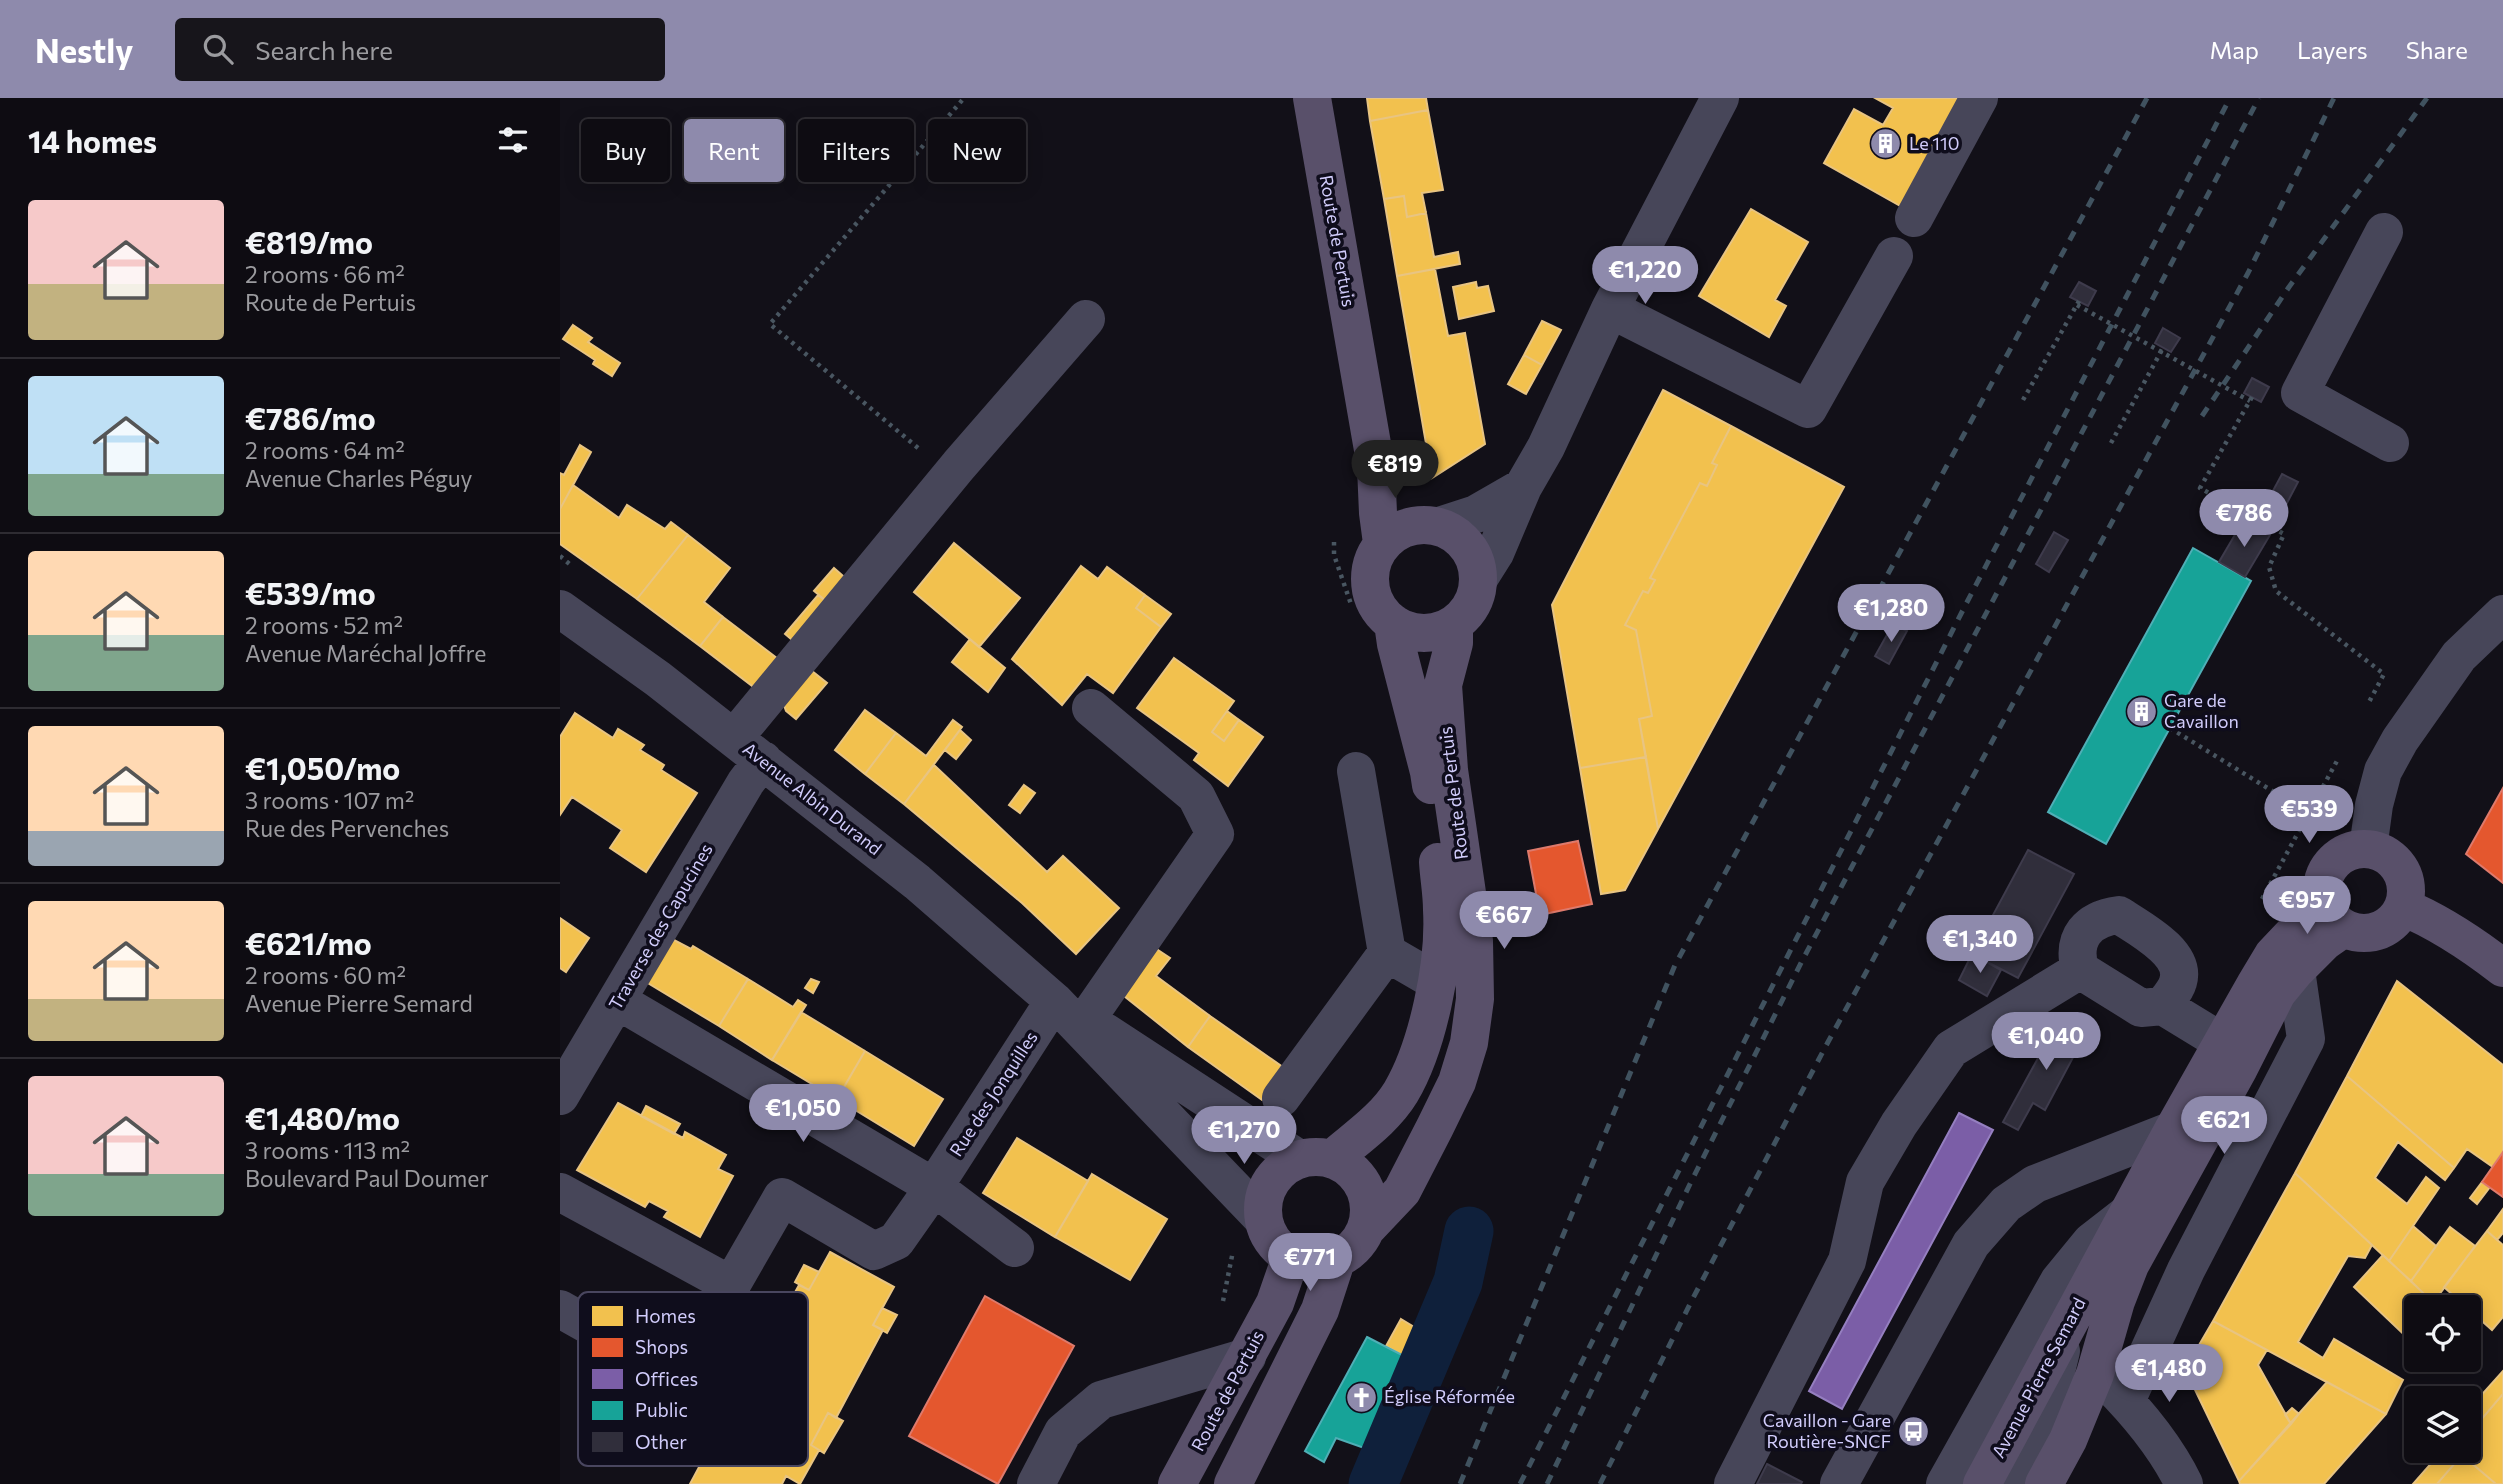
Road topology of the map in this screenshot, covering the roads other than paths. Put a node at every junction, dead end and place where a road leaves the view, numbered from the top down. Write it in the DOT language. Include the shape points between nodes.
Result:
graph roads {
  1 [pos="1312,98"];
  2 [pos="1720,98"];
  3 [pos="1979,98"];
  4 [pos="1914,218"];
  5 [pos="2384,232"];
  6 [pos="1894,256"];
  7 [pos="1610,309"];
  8 [pos="1087,319"];
  9 [pos="2390,443"];
  10 [pos="1376,467"];
  11 [pos="1523,488"];
  12 [pos="1435,525"];
  13 [pos="1382,543"];
  14 [pos="1478,580"];
  15 [pos="2503,614"];
  16 [pos="563,617"];
  17 [pos="1393,623"];
  18 [pos="1454,624"];
  19 [pos="1091,708"];
  20 [pos="749,749"];
  21 [pos="1356,771"];
  22 [pos="2368,849"];
  23 [pos="2403,906"];
  24 [pos="2333,915"];
  25 [pos="1387,953"];
  26 [pos="2503,968"];
  27 [pos="2080,970"];
  28 [pos="2296,970"];
  29 [pos="1437,982"];
  30 [pos="618,1001"];
  31 [pos="1054,1001"];
  32 [pos="2163,1006"];
  33 [pos="1086,1020"];
  34 [pos="2221,1042"];
  35 [pos="560,1096"];
  36 [pos="1281,1098"];
  37 [pos="2173,1130"];
  38 [pos="1315,1159"];
  39 [pos="934,1187"];
  40 [pos="560,1192"];
  41 [pos="2127,1214"];
  42 [pos="1263,1219"];
  43 [pos="1367,1228"];
  44 [pos="1015,1248"];
  45 [pos="1291,1257"];
  46 [pos="1336,1261"];
  47 [pos="731,1285"];
  48 [pos="727,1292"];
  49 [pos="560,1309"];
  50 [pos="578,1319"];
  51 [pos="2067,1325"];
  52 [pos="1247,1357"];
  53 [pos="2095,1374"];
  54 [pos="2126,1401"];
  55 [pos="1036,1484"];
  56 [pos="1177,1484"];
  57 [pos="1233,1484"];
  58 [pos="1732,1484"];
  59 [pos="1839,1484"];
  60 [pos="1945,1484"];
  61 [pos="1982,1484"];
  62 [pos="2008,1484"];
  63 [pos="2044,1484"];
  64 [pos="2184,1484"];
  1 -- 10 [label="main road, Route de Pertuis"];
  2 -- 7 [label="street"];
  3 -- 4 [label="street"];
  5 -- 9 [label="street" via="2300,393"];
  6 -- 7 [label="street" via="1808,409"];
  7 -- 11 [label="street"];
  8 -- 20 [label="street, Traverse des Capucines" via="960,466"];
  10 -- 12 [label="main road, Route de Pertuis" via="1405,502"];
  10 -- 13 [label="main road, Route de Pertuis"];
  11 -- 12 [label="street" via="1476,514"];
  11 -- 14 [label="street"];
  12 -- 13 [label="main road" via="1413,525"];
  12 -- 14 [label="main road" via="1455,534 1467,547 1476,562"];
  13 -- 17 [label="main road" via="1369,577 1380,611"];
  14 -- 18 [label="main road" via="1475,597"];
  15 -- 22 [label="street" via="2459,656 2400,740 2383,771"];
  16 -- 20 [label="street, Avenue Albin Durand" via="658,679"];
  17 -- 18 [label="main road" via="1423,633"];
  17 -- 29 [label="main road, Route de Pertuis" via="1429,772 1443,913"];
  18 -- 43 [label="main road, Route de Pertuis" via="1443,685 1449,770 1474,941 1474,1010 1457,1082 1436,1128 1402,1191"];
  19 -- 33 [label="street" via="1196,796 1215,834"];
  20 -- 30 [label="street, Traverse des Capucines" via="746,782"];
  20 -- 31 [label="street, Avenue Albin Durand" via="917,882"];
  21 -- 25 [label="street"];
  22 -- 23 [label="main road" via="2395,862 2406,891"];
  22 -- 24 [label="main road" via="2351,850 2326,870 2321,886"];
  23 -- 24 [label="main road" via="2395,919 2371,932 2357,933"];
  23 -- 26 [label="main road" via="2458,935"];
  24 -- 28 [label="main road, Avenue Pierre Semard" via="2324,942"];
  24 -- 34 [label="main road, Avenue Pierre Semard" via="2273,955"];
  25 -- 29 [label="street"];
  25 -- 36 [label="street"];
  27 -- 32 [label="street" via="2141,1008"];
  27 -- 32 [label="street" via="2076,954 2090,924 2119,915 2172,953 2179,965 2178,983"];
  27 -- 58 [label="street" via="1951,1049 1899,1124 1865,1182 1847,1261"];
  28 -- 53 [label="main road, Avenue Pierre Semard" via="2277,993 2130,1265"];
  28 -- 54 [label="street" via="2306,1040 2186,1270"];
  29 -- 38 [label="main road, Route de Pertuis" via="1424,1040 1400,1093 1371,1128"];
  30 -- 35 [label="street, Traverse des Capucines"];
  30 -- 39 [label="street"];
  31 -- 33 [label="street, Avenue Albin Durand"];
  31 -- 39 [label="street, Rue des Jonquilles"];
  31 -- 42 [label="street, Avenue Albin Durand"];
  32 -- 34 [label="street"];
  33 -- 38 [label="street, Avenue Albin Durand"];
  34 -- 37 [label="main road, Avenue Pierre Semard"];
  37 -- 41 [label="main road, Avenue Pierre Semard"];
  37 -- 59 [label="street" via="2035,1185 2006,1204 1971,1244"];
  38 -- 42 [label="main road" via="1283,1167 1263,1200"];
  38 -- 43 [label="main road" via="1348,1166 1363,1184"];
  39 -- 44 [label="street"];
  39 -- 47 [label="street, Rue des Jonquilles" via="896,1241 874,1251 782,1197"];
  40 -- 47 [label="street"];
  41 -- 51 [label="main road, Avenue Pierre Semard"];
  41 -- 60 [label="street" via="2091,1242 2059,1281"];
  42 -- 45 [label="main road" via="1270,1238"];
  43 -- 46 [label="main road" via="1353,1250"];
  45 -- 46 [label="main road" via="1318,1264"];
  45 -- 52 [label="main road, Route de Pertuis" via="1275,1303"];
  46 -- 57 [label="main road" via="1320,1310"];
  47 -- 48 [label="street"];
  49 -- 50 [label="street"];
  51 -- 61 [label="main road, Avenue Pierre Semard"];
  51 -- 62 [label="street" via="2046,1412"];
  52 -- 55 [label="street" via="1101,1400 1063,1432"];
  52 -- 56 [label="main road, Route de Pertuis"];
  53 -- 54 [label="street"];
  53 -- 63 [label="main road, Avenue Pierre Semard"];
  54 -- 64 [label="street" via="2144,1420"];
}
